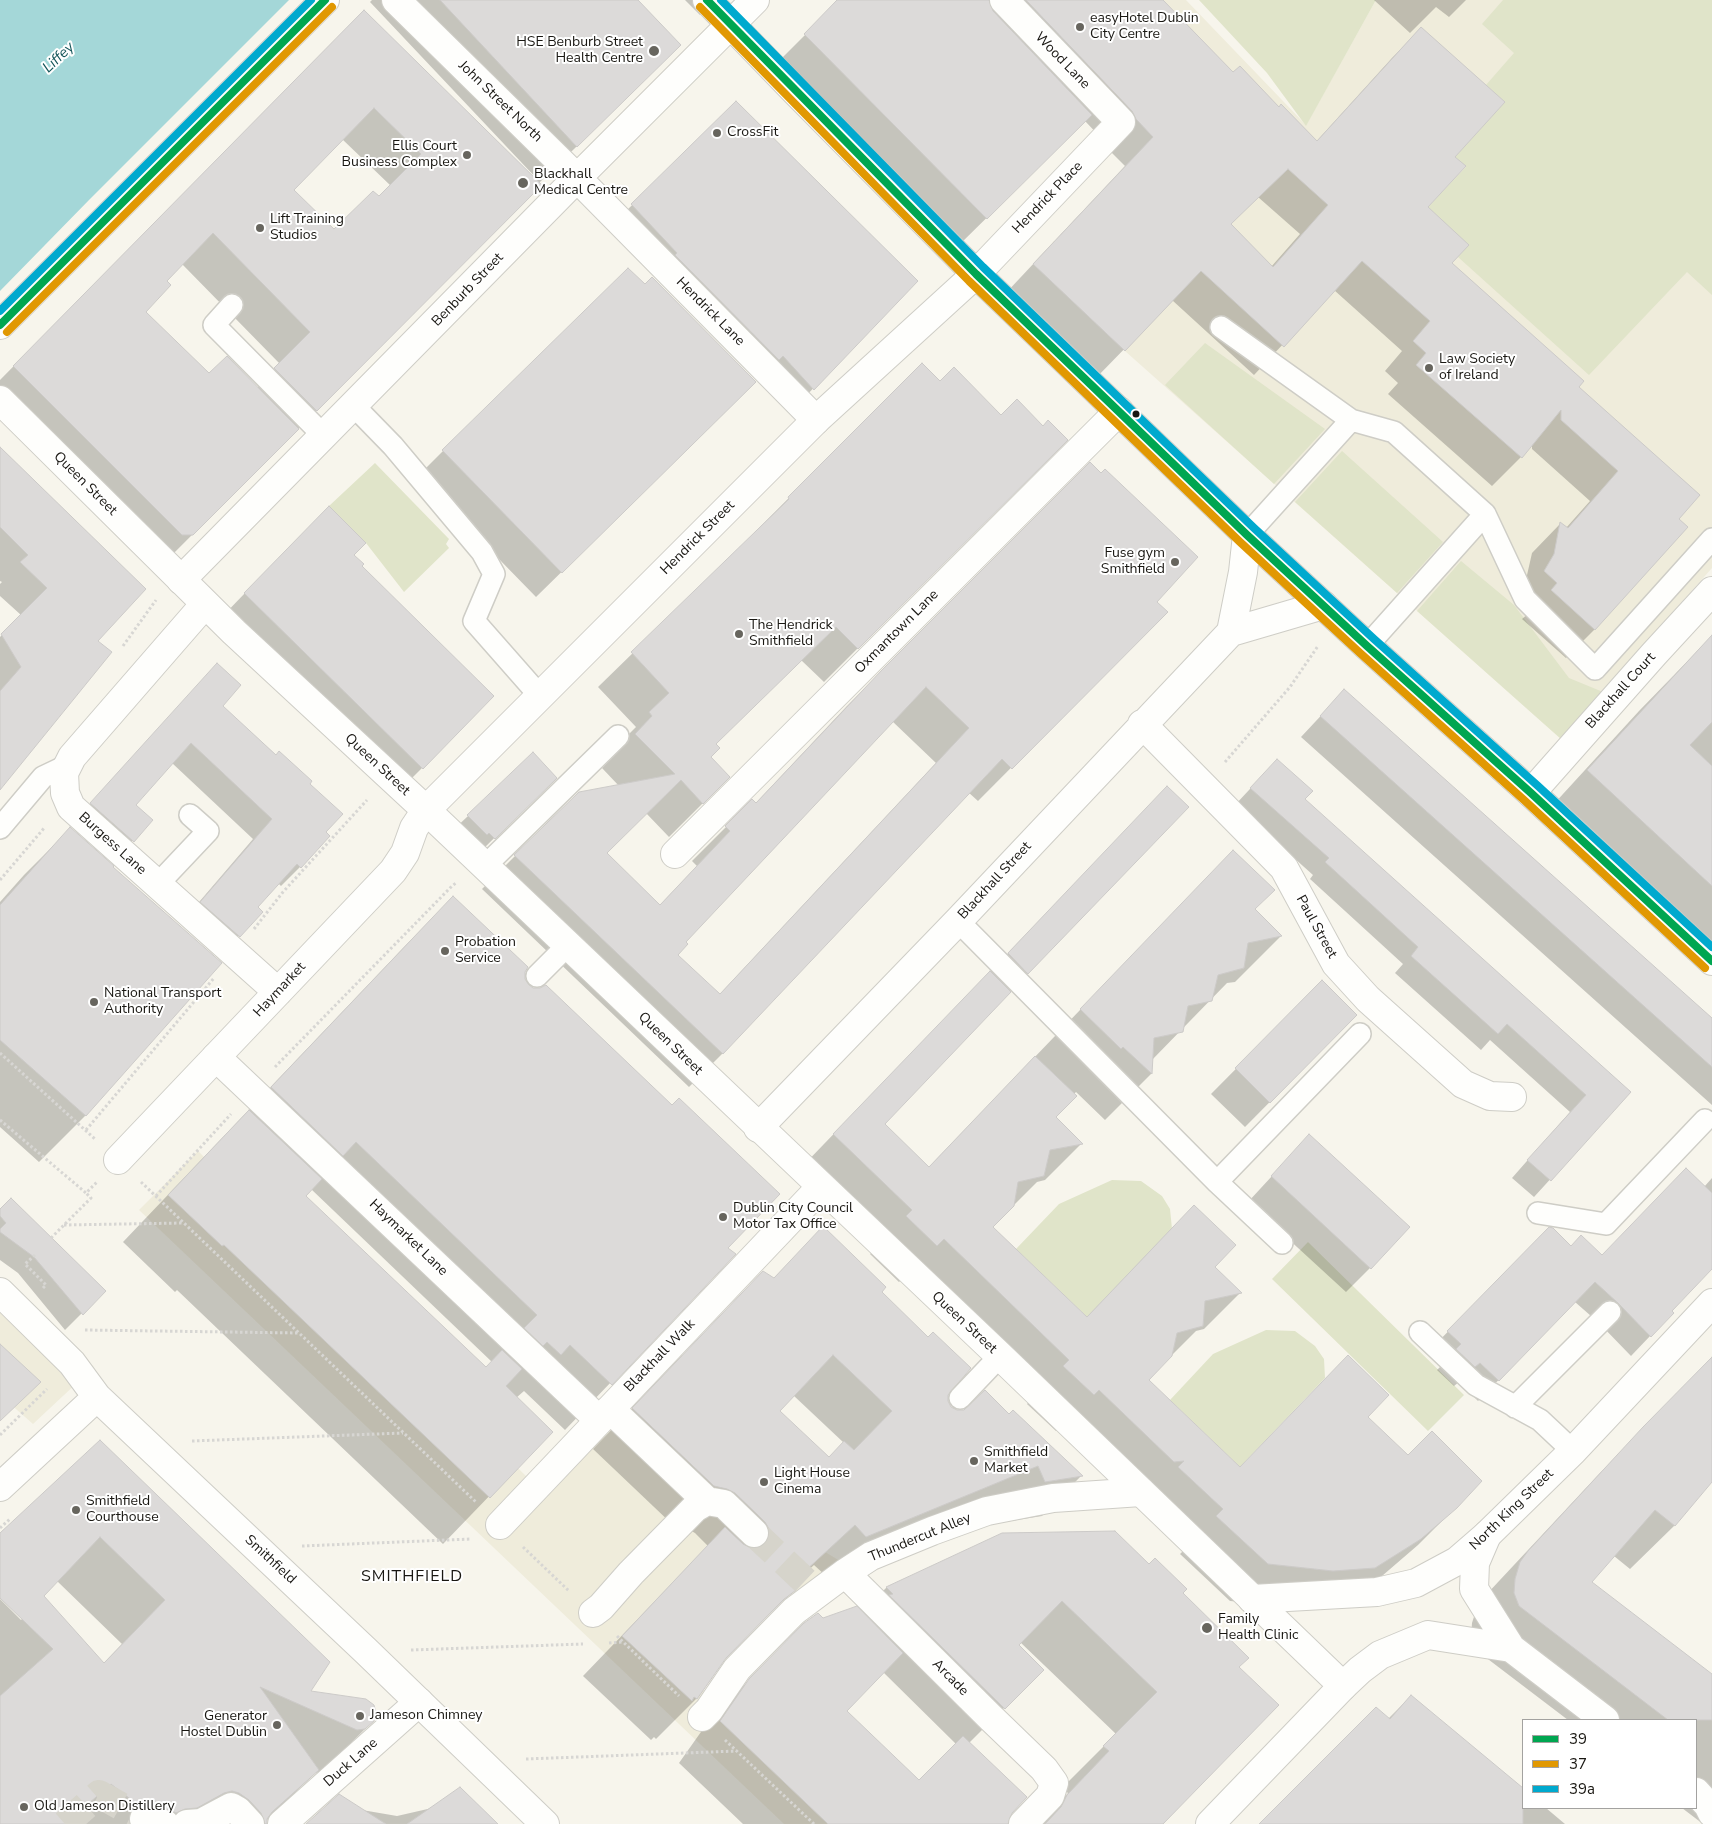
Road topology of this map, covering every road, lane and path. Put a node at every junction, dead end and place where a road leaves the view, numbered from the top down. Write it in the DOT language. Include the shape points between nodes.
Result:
graph roads {
  1 [pos="325,0"];
  2 [pos="396,0"];
  3 [pos="707,0"];
  4 [pos="755,0"];
  5 [pos="1004,0"];
  6 [pos="730,24"];
  7 [pos="1121,122"];
  8 [pos="578,178"];
  9 [pos="603,204"];
  10 [pos="976,274"];
  11 [pos="232,305"];
  12 [pos="0,325"];
  13 [pos="1221,326"];
  14 [pos="0,400"];
  15 [pos="354,406"];
  16 [pos="1119,411"];
  17 [pos="816,420"];
  18 [pos="1351,420"];
  19 [pos="324,436"];
  20 [pos="1485,514"];
  21 [pos="1247,534"];
  22 [pos="1712,539"];
  23 [pos="181,580"];
  24 [pos="1712,590"];
  25 [pos="205,604"];
  26 [pos="1323,605"];
  27 [pos="1231,632"];
  28 [pos="1367,646"];
  29 [pos="540,696"];
  30 [pos="1142,724"];
  31 [pos="618,736"];
  32 [pos="66,766"];
  33 [pos="1204,787"];
  34 [pos="1531,793"];
  35 [pos="67,800"];
  36 [pos="426,810"];
  37 [pos="190,815"];
  38 [pos="0,828"];
  39 [pos="675,854"];
  40 [pos="485,866"];
  41 [pos="0,880"];
  42 [pos="157,885"];
  43 [pos="958,921"];
  44 [pos="568,946"];
  45 [pos="1712,960"];
  46 [pos="537,976"];
  47 [pos="278,992"];
  48 [pos="1360,1034"];
  49 [pos="0,1054"];
  50 [pos="216,1057"];
  51 [pos="252,1090"];
  52 [pos="1512,1097"];
  53 [pos="0,1120"];
  54 [pos="1705,1120"];
  55 [pos="758,1128"];
  56 [pos="118,1160"];
  57 [pos="1217,1182"];
  58 [pos="821,1187"];
  59 [pos="86,1194"];
  60 [pos="156,1196"];
  61 [pos="1538,1213"];
  62 [pos="184,1223"];
  63 [pos="64,1225"];
  64 [pos="51,1238"];
  65 [pos="1282,1243"];
  66 [pos="0,1292"];
  67 [pos="1712,1303"];
  68 [pos="1610,1312"];
  69 [pos="77,1330"];
  70 [pos="1420,1332"];
  71 [pos="300,1334"];
  72 [pos="1000,1356"];
  73 [pos="47,1389"];
  74 [pos="97,1397"];
  75 [pos="960,1398"];
  76 [pos="1515,1407"];
  77 [pos="604,1414"];
  78 [pos="404,1433"];
  79 [pos="0,1434"];
  80 [pos="146,1444"];
  81 [pos="1573,1451"];
  82 [pos="0,1488"];
  83 [pos="1141,1492"];
  84 [pos="716,1503"];
  85 [pos="500,1525"];
  86 [pos="754,1533"];
  87 [pos="1487,1535"];
  88 [pos="475,1539"];
  89 [pos="257,1548"];
  90 [pos="845,1573"];
  91 [pos="1252,1599"];
  92 [pos="593,1613"];
  93 [pos="623,1642"];
  94 [pos="604,1643"];
  95 [pos="584,1644"];
  96 [pos="1510,1648"];
  97 [pos="366,1651"];
  98 [pos="1343,1686"];
  99 [pos="419,1702"];
  100 [pos="702,1717"];
  101 [pos="1604,1719"];
  102 [pos="737,1751"];
  103 [pos="480,1760"];
  104 [pos="1697,1793"];
  105 [pos="1712,1813"];
  106 [pos="187,1824"];
  107 [pos="250,1824"];
  108 [pos="282,1824"];
  109 [pos="545,1824"];
  110 [pos="814,1824"];
  111 [pos="1023,1824"];
  112 [pos="1210,1824"];
  1 -- 12 [label="street"];
  2 -- 8 [label="street, John Street North"];
  3 -- 6 [label="street"];
  4 -- 6 [label="street, Benburb Street"];
  5 -- 7 [label="street, Wood Lane"];
  6 -- 8 [label="street, Benburb Street"];
  6 -- 10 [label="street"];
  7 -- 10 [label="street, Hendrick Place"];
  8 -- 9 [label="street, John Street North"];
  8 -- 15 [label="street, Benburb Street"];
  9 -- 17 [label="street, Hendrick Lane"];
  10 -- 16 [label="street"];
  10 -- 17 [label="street, Hendrick Street"];
  11 -- 19 [label="lane" via="214,325"];
  13 -- 18 [label="lane"];
  14 -- 23 [label="street, Queen Street"];
  15 -- 19 [label="street, Benburb Street"];
  15 -- 29 [label="lane" via="393,446 482,552 494,574 474,621"];
  16 -- 21 [label="street"];
  16 -- 39 [label="street, Oxmantown Lane"];
  17 -- 29 [label="street, Hendrick Street"];
  18 -- 20 [label="lane" via="1394,432"];
  18 -- 21 [label="lane"];
  19 -- 23 [label="street, Benburb Street"];
  20 -- 22 [label="lane" via="1525,599 1595,669"];
  20 -- 28 [label="lane"];
  21 -- 26 [label="street"];
  21 -- 27 [label="street"];
  23 -- 25 [label="street, Queen Street"];
  24 -- 34 [label="street, Blackhall Court"];
  25 -- 32 [label="street"];
  25 -- 36 [label="street, Queen Street"];
  26 -- 27 [label="street, Blackhall Street"];
  26 -- 28 [label="street"];
  26 -- 33 [label="path" via="1323,639 1290,687"];
  27 -- 30 [label="street, Blackhall Street"];
  28 -- 34 [label="street"];
  29 -- 36 [label="street, Hendrick Street"];
  30 -- 33 [label="street, Paul Street"];
  30 -- 43 [label="street, Blackhall Street"];
  31 -- 40 [label="lane"];
  32 -- 35 [label="street, Burgess Lane"];
  32 -- 38 [label="lane" via="43,777"];
  33 -- 52 [label="street, Paul Street" via="1284,868 1336,964 1368,999 1463,1084 1490,1096"];
  34 -- 45 [label="street"];
  35 -- 41 [label="path"];
  35 -- 42 [label="street, Burgess Lane"];
  36 -- 40 [label="street, Queen Street"];
  36 -- 47 [label="street, Haymarket" via="393,871"];
  37 -- 42 [label="lane" via="208,831"];
  40 -- 44 [label="street, Queen Street"];
  40 -- 51 [label="path" via="452,886"];
  42 -- 47 [label="street, Burgess Lane"];
  43 -- 55 [label="street, Blackhall Street"];
  43 -- 57 [label="lane"];
  44 -- 46 [label="lane"];
  44 -- 55 [label="street, Queen Street"];
  47 -- 50 [label="street, Haymarket"];
  48 -- 57 [label="lane"];
  49 -- 56 [label="path"];
  50 -- 51 [label="street, Haymarket Lane"];
  50 -- 56 [label="street, Haymarket"];
  51 -- 60 [label="path"];
  51 -- 77 [label="street, Haymarket Lane"];
  53 -- 59 [label="path"];
  54 -- 61 [label="lane" via="1606,1224"];
  55 -- 58 [label="street, Queen Street"];
  56 -- 59 [label="path"];
  56 -- 60 [label="path"];
  57 -- 65 [label="lane"];
  58 -- 72 [label="street, Queen Street"];
  58 -- 77 [label="street, Blackhall Walk"];
  59 -- 63 [label="path" via="91,1198"];
  60 -- 62 [label="path"];
  62 -- 63 [label="path"];
  62 -- 71 [label="path"];
  63 -- 64 [label="path"];
  66 -- 74 [label="street, Smithfield" via="72,1364"];
  67 -- 81 [label="street, North King Street"];
  68 -- 76 [label="lane"];
  69 -- 71 [label="path"];
  70 -- 76 [label="lane" via="1476,1385"];
  71 -- 78 [label="path"];
  72 -- 75 [label="lane"];
  72 -- 83 [label="street, Queen Street"];
  73 -- 79 [label="path"];
  74 -- 80 [label="street, Smithfield"];
  74 -- 82 [label="street"];
  76 -- 81 [label="lane" via="1540,1420"];
  77 -- 84 [label="street, Haymarket Lane"];
  77 -- 85 [label="street, Blackhall Walk"];
  78 -- 80 [label="path"];
  78 -- 85 [label="path"];
  80 -- 89 [label="street, Smithfield"];
  81 -- 87 [label="street, North King Street"];
  83 -- 90 [label="street, Thundercut Alley" via="1053,1498 987,1512 872,1556"];
  83 -- 91 [label="street, Queen Street"];
  84 -- 86 [label="street"];
  84 -- 92 [label="street" via="695,1508"];
  85 -- 92 [label="path"];
  87 -- 91 [label="street, North King Street" via="1458,1561 1416,1583 1377,1592"];
  87 -- 96 [label="street" via="1474,1563 1474,1589"];
  88 -- 89 [label="path"];
  89 -- 97 [label="street, Smithfield"];
  90 -- 100 [label="street, Thundercut Alley" via="811,1587 794,1611 737,1670"];
  90 -- 111 [label="street, Arcade" via="1044,1769 1054,1783 1050,1796"];
  91 -- 98 [label="street, Queen Street"];
  92 -- 93 [label="path"];
  93 -- 94 [label="path"];
  93 -- 100 [label="path"];
  95 -- 97 [label="path"];
  96 -- 98 [label="street" via="1428,1636 1380,1655"];
  96 -- 101 [label="street"];
  97 -- 99 [label="street, Smithfield"];
  98 -- 112 [label="street"];
  99 -- 103 [label="street, Smithfield"];
  99 -- 108 [label="street, Duck Lane"];
  100 -- 102 [label="path"];
  102 -- 103 [label="path"];
  102 -- 110 [label="path"];
  103 -- 109 [label="street, Smithfield"];
  104 -- 105 [label="street"];
  106 -- 107 [label="street" via="200,1823 231,1806"];
}
